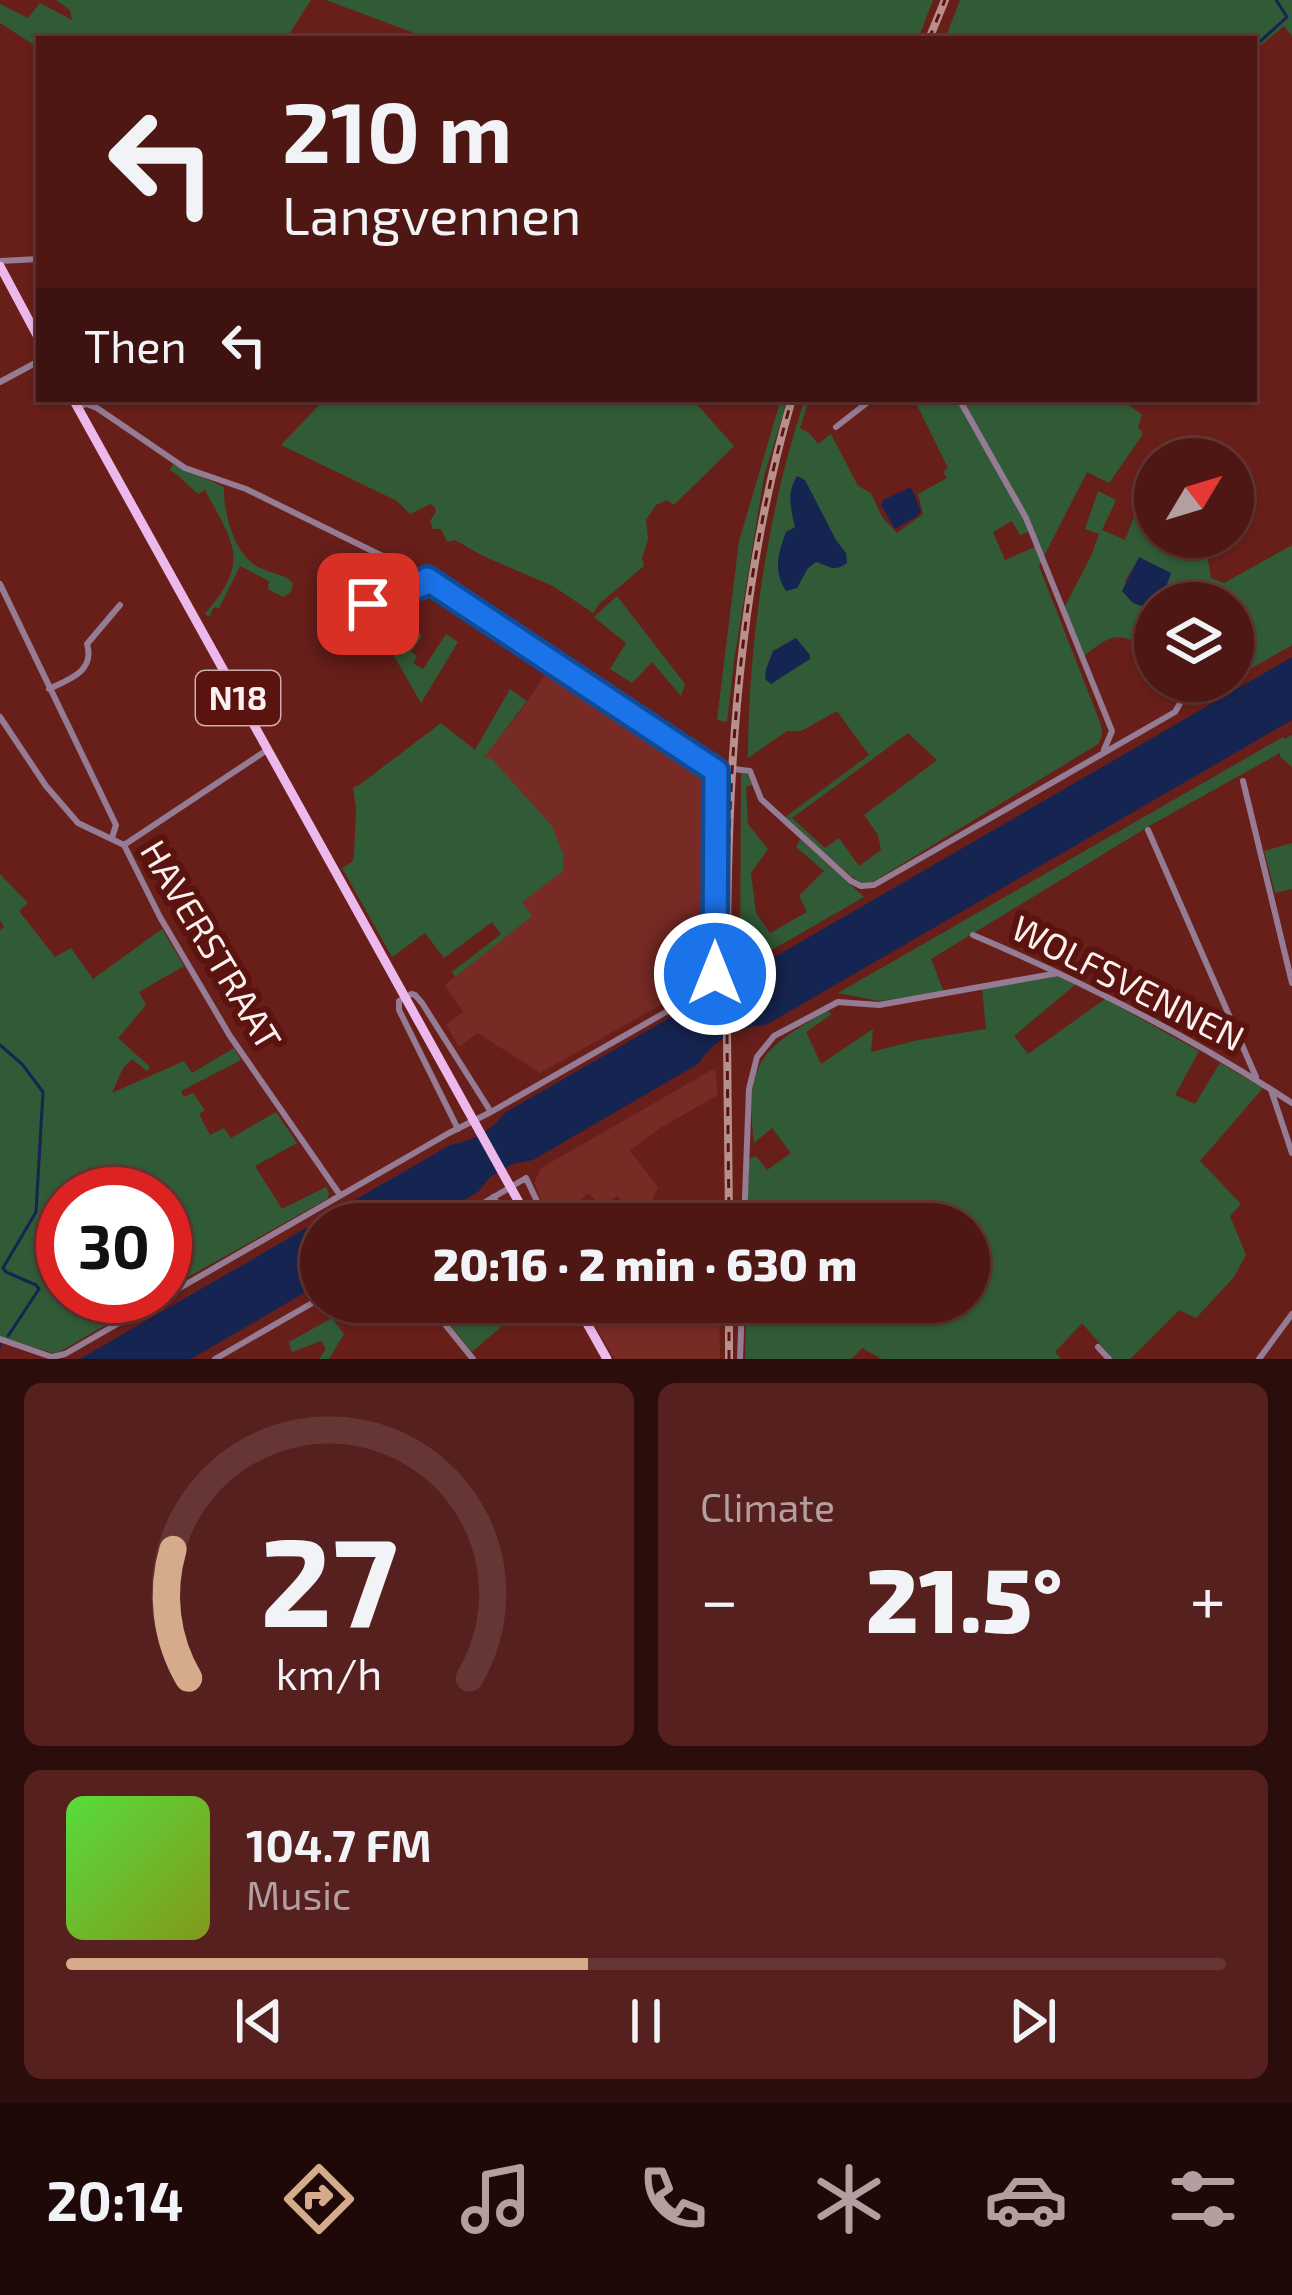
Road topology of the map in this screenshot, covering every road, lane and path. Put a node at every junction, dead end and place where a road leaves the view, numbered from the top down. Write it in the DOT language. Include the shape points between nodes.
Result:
graph roads {
  1 [pos="36,259"];
  2 [pos="0,263"];
  3 [pos="36,333"];
  4 [pos="36,364"];
  5 [pos="0,382"];
  6 [pos="868,402"];
  7 [pos="961,402"];
  8 [pos="75,403"];
  9 [pos="836,428"];
  10 [pos="427,579"];
  11 [pos="0,584"];
  12 [pos="368,604"];
  13 [pos="120,605"];
  14 [pos="49,689"];
  15 [pos="1181,702"];
  16 [pos="0,717"];
  17 [pos="1112,731"];
  18 [pos="1125,740"];
  19 [pos="267,750"];
  20 [pos="1102,753"];
  21 [pos="716,771"];
  22 [pos="1243,781"];
  23 [pos="1148,830"];
  24 [pos="112,838"];
  25 [pos="124,845"];
  26 [pos="973,935"];
  27 [pos="1058,973"];
  28 [pos="1292,983"];
  29 [pos="405,997"];
  30 [pos="1257,1080"];
  31 [pos="1271,1090"];
  32 [pos="1292,1103"];
  33 [pos="491,1112"];
  34 [pos="458,1130"];
  35 [pos="1292,1153"];
  36 [pos="340,1195"];
  37 [pos="493,1197"];
  38 [pos="483,1203"];
  39 [pos="497,1203"];
  40 [pos="519,1203"];
  41 [pos="538,1203"];
  42 [pos="745,1203"];
  43 [pos="300,1310"];
  44 [pos="1292,1314"];
  45 [pos="444,1323"];
  46 [pos="587,1323"];
  47 [pos="741,1323"];
  48 [pos="0,1339"];
  49 [pos="1099,1347"];
  50 [pos="214,1359"];
  51 [pos="472,1359"];
  52 [pos="607,1359"];
  53 [pos="740,1359"];
  54 [pos="1109,1359"];
  55 [pos="1259,1359"];
  1 -- 2 [label="street"];
  2 -- 3 [label="main road"];
  4 -- 5 [label="street"];
  6 -- 9 [label="street"];
  7 -- 17 [label="street" via="1026,518"];
  8 -- 10 [label="street" via="97,408 185,467"];
  8 -- 19 [label="main road, N18"];
  10 -- 12 [label="street"];
  10 -- 21 [label="street"];
  11 -- 14 [label="street, HAVERSTRAAT"];
  13 -- 14 [label="street" via="87,644 87,665"];
  14 -- 24 [label="street, HAVERSTRAAT" via="116,825"];
  15 -- 18 [label="street"];
  16 -- 24 [label="street" via="58,802 78,823"];
  17 -- 18 [label="street"];
  17 -- 20 [label="street"];
  18 -- 20 [label="street"];
  19 -- 25 [label="street"];
  19 -- 29 [label="main road, N18"];
  20 -- 21 [label="street" via="866,886 761,799 750,771"];
  21 -- 33 [label="street" via="711,982"];
  22 -- 28 [label="street"];
  23 -- 30 [label="street"];
  24 -- 25 [label="street, HAVERSTRAAT"];
  25 -- 36 [label="street, HAVERSTRAAT" via="230,1036"];
  26 -- 27 [label="street, WOLFSVENNEN"];
  27 -- 30 [label="street, WOLFSVENNEN"];
  27 -- 42 [label="street" via="879,1005 838,1002 774,1036 749,1089"];
  29 -- 33 [label="street" via="422,1003"];
  29 -- 34 [label="street" via="399,1010"];
  29 -- 40 [label="main road, N18"];
  30 -- 31 [label="street, WOLFSVENNEN"];
  31 -- 32 [label="street, WOLFSVENNEN"];
  31 -- 35 [label="street, WOLFSVENNEN"];
  33 -- 34 [label="street"];
  34 -- 36 [label="street"];
  36 -- 48 [label="street" via="65,1354"];
  37 -- 38 [label="street"];
  37 -- 39 [label="street"];
  37 -- 41 [label="street" via="526,1178"];
  43 -- 50 [label="street"];
  44 -- 55 [label="street"];
  45 -- 51 [label="street"];
  46 -- 52 [label="main road"];
  47 -- 53 [label="street"];
  49 -- 54 [label="street"];
}
